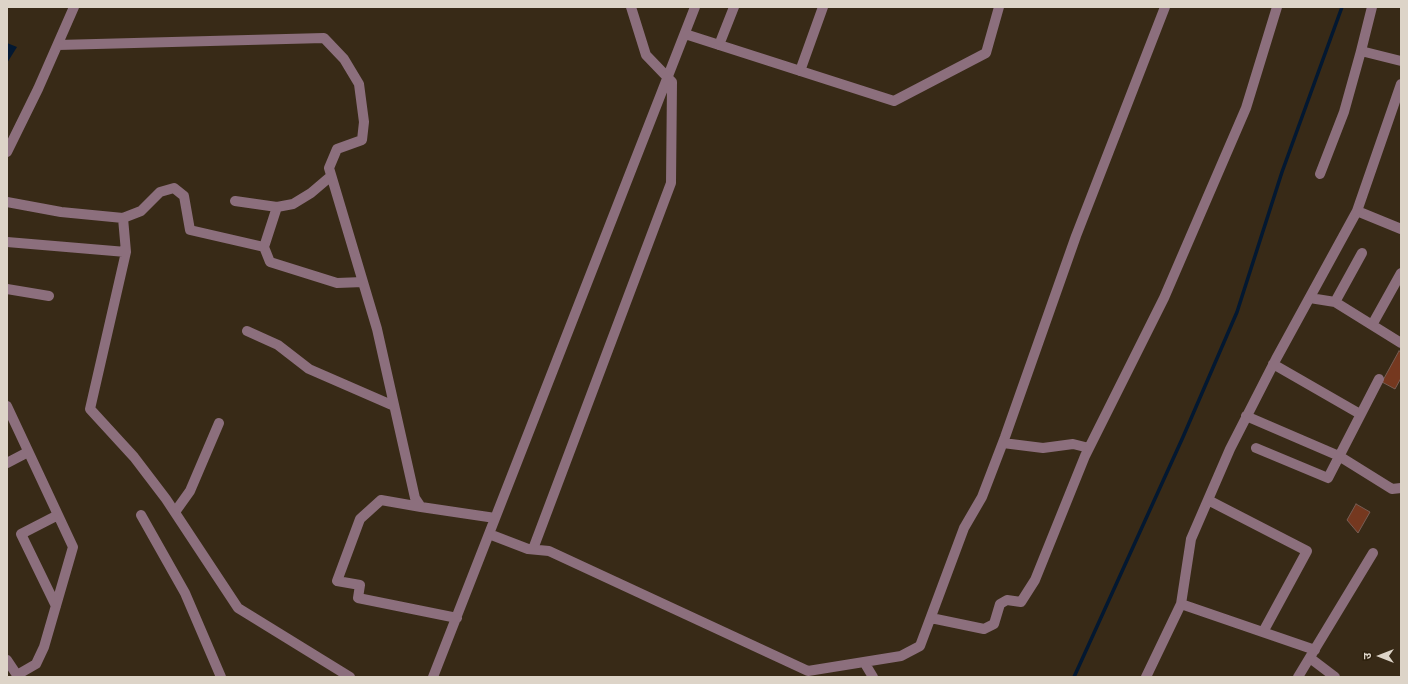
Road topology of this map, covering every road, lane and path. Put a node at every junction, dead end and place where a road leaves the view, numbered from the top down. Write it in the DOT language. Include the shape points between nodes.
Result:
graph roads {
  1 [pos="74,7"];
  2 [pos="631,7"];
  3 [pos="695,7"];
  4 [pos="734,7"];
  5 [pos="823,7"];
  6 [pos="999,7"];
  7 [pos="1165,7"];
  8 [pos="1277,7"];
  9 [pos="1372,7"];
  10 [pos="685,34"];
  11 [pos="58,45"];
  12 [pos="719,45"];
  13 [pos="1362,51"];
  14 [pos="1401,61"];
  15 [pos="800,71"];
  16 [pos="668,77"];
  17 [pos="1401,84"];
  18 [pos="7,152"];
  19 [pos="1320,174"];
  20 [pos="331,176"];
  21 [pos="235,201"];
  22 [pos="7,202"];
  23 [pos="277,207"];
  24 [pos="1357,211"];
  25 [pos="123,218"];
  26 [pos="1401,229"];
  27 [pos="7,242"];
  28 [pos="264,247"];
  29 [pos="126,252"];
  30 [pos="1362,253"];
  31 [pos="1401,274"];
  32 [pos="363,282"];
  33 [pos="7,289"];
  34 [pos="49,296"];
  35 [pos="1310,298"];
  36 [pos="1335,302"];
  37 [pos="1372,325"];
  38 [pos="248,331"];
  39 [pos="1401,343"];
  40 [pos="1273,364"];
  41 [pos="1379,379"];
  42 [pos="7,406"];
  43 [pos="394,406"];
  44 [pos="1360,414"];
  45 [pos="1246,416"];
  46 [pos="219,423"];
  47 [pos="1003,443"];
  48 [pos="1089,448"];
  49 [pos="1256,448"];
  50 [pos="28,452"];
  51 [pos="1339,456"];
  52 [pos="7,463"];
  53 [pos="1401,488"];
  54 [pos="1208,500"];
  55 [pos="421,507"];
  56 [pos="175,512"];
  57 [pos="58,515"];
  58 [pos="141,515"];
  59 [pos="495,518"];
  60 [pos="489,534"];
  61 [pos="533,549"];
  62 [pos="1373,553"];
  63 [pos="1181,604"];
  64 [pos="56,606"];
  65 [pos="457,618"];
  66 [pos="930,618"];
  67 [pos="1263,632"];
  68 [pos="1312,654"];
  69 [pos="7,660"];
  70 [pos="864,662"];
  71 [pos="221,677"];
  72 [pos="350,677"];
  73 [pos="433,677"];
  74 [pos="873,677"];
  75 [pos="1146,677"];
  76 [pos="1298,677"];
  77 [pos="1334,677"];
  1 -- 11 [label="street"];
  2 -- 16 [label="street" via="646,55"];
  3 -- 10 [label="street"];
  4 -- 12 [label="street"];
  5 -- 15 [label="street"];
  6 -- 15 [label="street" via="986,53 894,101"];
  7 -- 47 [label="street" via="1076,236"];
  8 -- 48 [label="street" via="1242,116 1164,298"];
  9 -- 13 [label="street"];
  10 -- 12 [label="street"];
  10 -- 16 [label="street"];
  11 -- 18 [label="street"];
  11 -- 20 [label="street" via="324,38 344,59 359,84 364,122 362,140 337,149 329,168"];
  12 -- 15 [label="street"];
  13 -- 14 [label="street"];
  13 -- 19 [label="street" via="1344,112"];
  16 -- 59 [label="street"];
  16 -- 61 [label="street" via="672,82 671,183"];
  17 -- 24 [label="street"];
  20 -- 23 [label="street" via="293,204"];
  20 -- 32 [label="street"];
  21 -- 23 [label="street"];
  22 -- 25 [label="street" via="61,212"];
  23 -- 28 [label="street"];
  24 -- 26 [label="street"];
  24 -- 35 [label="street"];
  25 -- 28 [label="street" via="141,211 160,192 174,188 184,196 190,230"];
  25 -- 29 [label="street"];
  27 -- 29 [label="street"];
  28 -- 32 [label="street" via="270,262 337,283"];
  29 -- 56 [label="street" via="90,409 134,458"];
  30 -- 36 [label="street"];
  31 -- 37 [label="street"];
  32 -- 43 [label="street" via="377,329"];
  33 -- 34 [label="street"];
  35 -- 36 [label="street"];
  35 -- 40 [label="street"];
  36 -- 37 [label="street"];
  37 -- 39 [label="street"];
  38 -- 43 [label="street" via="278,345 309,369"];
  40 -- 44 [label="street"];
  40 -- 45 [label="street"];
  41 -- 44 [label="street"];
  42 -- 50 [label="street"];
  43 -- 55 [label="street" via="415,498"];
  44 -- 51 [label="street"];
  45 -- 51 [label="street"];
  45 -- 54 [label="street"];
  46 -- 56 [label="street" via="190,491"];
  47 -- 48 [label="street" via="1043,448 1073,444"];
  47 -- 66 [label="street" via="982,497 964,528"];
  48 -- 66 [label="street" via="1035,580 1021,602 1007,600 1000,604 994,624 984,629"];
  49 -- 51 [label="street" via="1328,478"];
  50 -- 52 [label="street"];
  50 -- 57 [label="street"];
  51 -- 53 [label="street" via="1392,489"];
  54 -- 63 [label="street" via="1191,539"];
  54 -- 67 [label="street" via="1307,552"];
  55 -- 59 [label="street"];
  55 -- 65 [label="street" via="381,500 360,519 337,581 360,585 358,598"];
  56 -- 72 [label="street" via="238,608"];
  57 -- 64 [label="street" via="73,547"];
  57 -- 64 [label="street" via="21,534"];
  58 -- 71 [label="street" via="185,593"];
  59 -- 60 [label="street"];
  60 -- 61 [label="street"];
  60 -- 65 [label="street"];
  61 -- 70 [label="street" via="549,551 808,671"];
  62 -- 68 [label="street"];
  63 -- 67 [label="street"];
  63 -- 75 [label="street"];
  64 -- 69 [label="street" via="44,647 36,664 17,675"];
  65 -- 73 [label="street"];
  66 -- 70 [label="street" via="920,646 901,656"];
  67 -- 68 [label="street"];
  68 -- 76 [label="street"];
  68 -- 77 [label="street"];
  70 -- 74 [label="street"];
}
